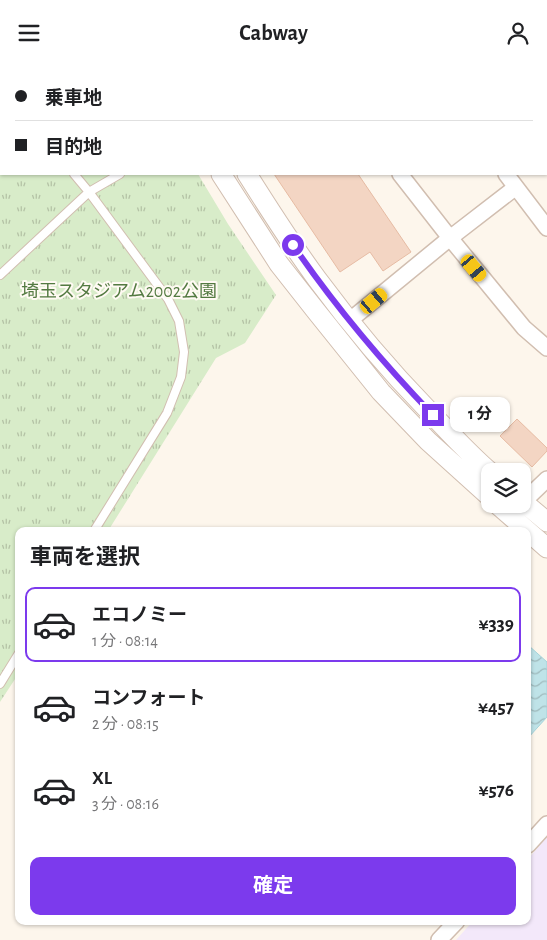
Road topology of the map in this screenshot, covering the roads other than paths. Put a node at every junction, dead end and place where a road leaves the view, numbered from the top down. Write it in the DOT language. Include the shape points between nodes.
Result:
graph roads {
  1 [pos="75,175"];
  2 [pos="118,175"];
  3 [pos="222,175"];
  4 [pos="248,175"];
  5 [pos="401,175"];
  6 [pos="507,175"];
  7 [pos="516,187"];
  8 [pos="89,192"];
  9 [pos="547,228"];
  10 [pos="450,238"];
  11 [pos="0,275"];
  12 [pos="349,321"];
  13 [pos="547,349"];
  14 [pos="481,463"];
  15 [pos="547,479"];
  16 [pos="481,489"];
  17 [pos="531,494"];
  18 [pos="531,508"];
  19 [pos="507,513"];
  20 [pos="547,522"];
  21 [pos="96,527"];
  22 [pos="523,527"];
  23 [pos="531,534"];
  24 [pos="547,548"];
  25 [pos="15,659"];
  26 [pos="0,683"];
  27 [pos="547,824"];
  28 [pos="531,842"];
  29 [pos="453,925"];
  30 [pos="439,940"];
  1 -- 8 [label="lane"];
  2 -- 8 [label="lane"];
  3 -- 16 [label="street" via="279,264 381,392"];
  4 -- 12 [label="street" via="310,270"];
  5 -- 10 [label="street"];
  6 -- 7 [label="street"];
  7 -- 9 [label="street"];
  7 -- 10 [label="street"];
  8 -- 11 [label="lane"];
  8 -- 21 [label="lane" via="168,299 179,321 184,352 181,377 167,413"];
  10 -- 12 [label="street"];
  10 -- 13 [label="street" via="524,328"];
  12 -- 14 [label="street" via="396,377"];
  15 -- 17 [label="street"];
  18 -- 20 [label="street"];
  19 -- 22 [label="street"];
  23 -- 24 [label="street"];
  25 -- 26 [label="lane"];
  27 -- 28 [label="street"];
  29 -- 30 [label="street"];
}
